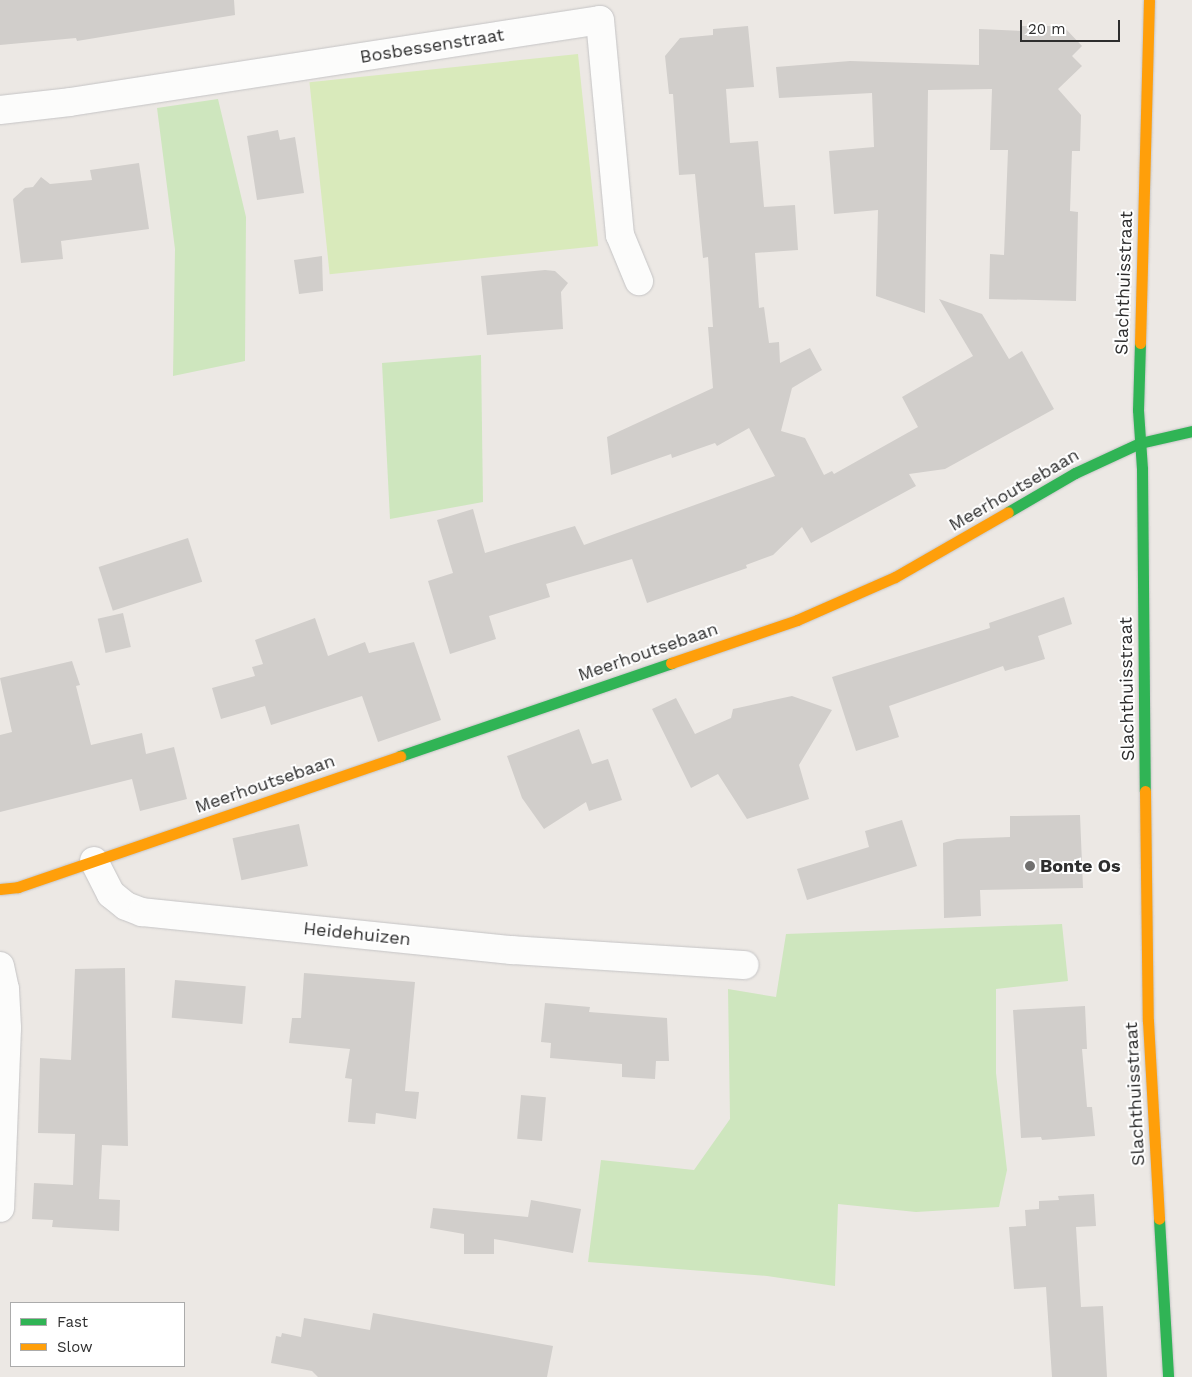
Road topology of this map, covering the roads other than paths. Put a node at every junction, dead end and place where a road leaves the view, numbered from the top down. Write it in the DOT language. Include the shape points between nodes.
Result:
graph roads {
  1 [pos="1149,0"];
  2 [pos="0,110"];
  3 [pos="639,281"];
  4 [pos="1192,431"];
  5 [pos="1140,443"];
  6 [pos="94,861"];
  7 [pos="0,889"];
  8 [pos="744,965"];
  9 [pos="0,966"];
  10 [pos="0,1208"];
  11 [pos="1168,1377"];
  1 -- 5 [label="street, Slachthuisstraat"];
  2 -- 3 [label="street, Bosbessenstraat" via="600,20 620,235"];
  4 -- 5 [label="street, Meerhoutsebaan"];
  5 -- 6 [label="street, Meerhoutsebaan" via="1075,473 895,577 797,620"];
  5 -- 11 [label="street, Slachthuisstraat" via="1148,1021"];
  6 -- 7 [label="street" via="18,887"];
  6 -- 8 [label="street, Heidehuizen" via="111,894 126,906 142,912 512,950"];
  9 -- 10 [label="street" via="7,1028"];
}
